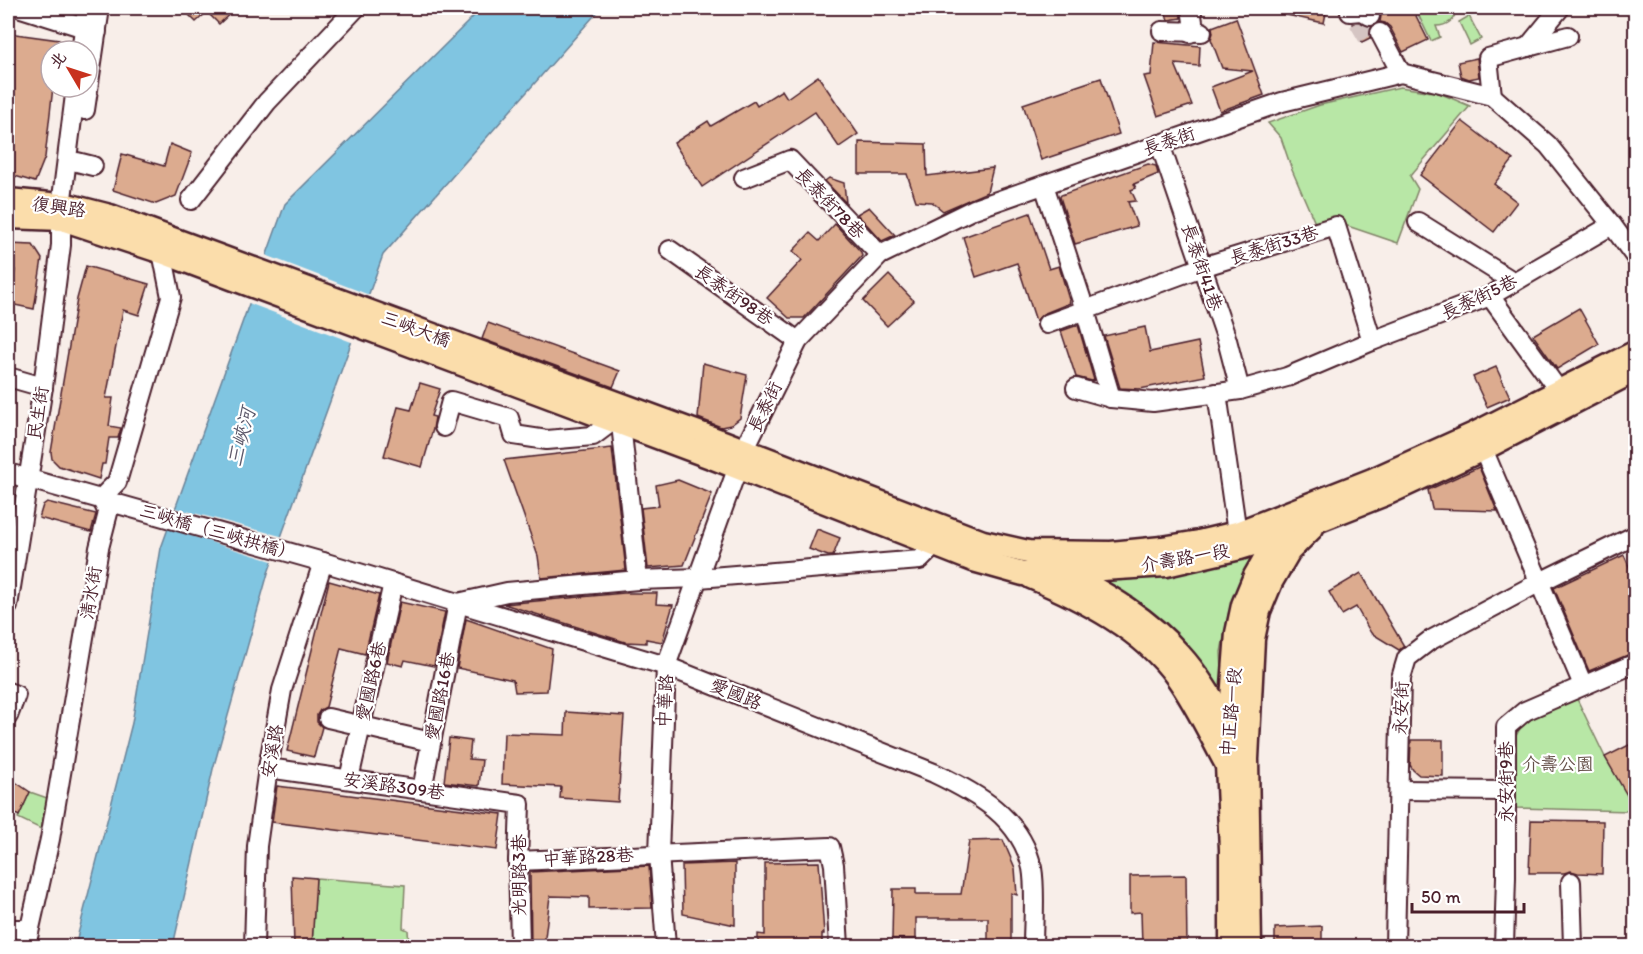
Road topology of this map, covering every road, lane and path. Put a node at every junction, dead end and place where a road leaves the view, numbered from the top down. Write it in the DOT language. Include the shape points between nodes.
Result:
graph roads {
  1 [pos="21,8"];
  2 [pos="87,8"];
  3 [pos="100,8"];
  4 [pos="356,8"];
  5 [pos="1193,8"];
  6 [pos="1560,8"];
  7 [pos="90,30"];
  8 [pos="1162,31"];
  9 [pos="1568,36"];
  10 [pos="86,39"];
  11 [pos="1378,40"];
  12 [pos="1528,47"];
  13 [pos="1401,73"];
  14 [pos="1492,96"];
  15 [pos="75,99"];
  16 [pos="1160,144"];
  17 [pos="744,178"];
  18 [pos="1044,185"];
  19 [pos="8,200"];
  20 [pos="191,200"];
  21 [pos="65,210"];
  22 [pos="8,217"];
  23 [pos="1418,222"];
  24 [pos="109,225"];
  25 [pos="1612,225"];
  26 [pos="670,250"];
  27 [pos="162,252"];
  28 [pos="880,255"];
  29 [pos="1635,258"];
  30 [pos="1202,267"];
  31 [pos="1514,282"];
  32 [pos="1490,296"];
  33 [pos="1085,310"];
  34 [pos="1047,324"];
  35 [pos="798,341"];
  36 [pos="1372,341"];
  37 [pos="447,349"];
  38 [pos="1635,352"];
  39 [pos="1635,370"];
  40 [pos="8,377"];
  41 [pos="43,387"];
  42 [pos="1076,388"];
  43 [pos="1240,390"];
  44 [pos="1559,392"];
  45 [pos="1217,393"];
  46 [pos="1111,398"];
  47 [pos="617,422"];
  48 [pos="444,427"];
  49 [pos="1483,449"];
  50 [pos="719,450"];
  51 [pos="741,459"];
  52 [pos="8,473"];
  53 [pos="27,478"];
  54 [pos="107,500"];
  55 [pos="1316,513"];
  56 [pos="1237,533"];
  57 [pos="1279,536"];
  58 [pos="1634,540"];
  59 [pos="935,545"];
  60 [pos="323,562"];
  61 [pos="1025,563"];
  62 [pos="1065,573"];
  63 [pos="638,580"];
  64 [pos="1540,582"];
  65 [pos="393,583"];
  66 [pos="699,584"];
  67 [pos="458,603"];
  68 [pos="8,606"];
  69 [pos="1635,663"];
  70 [pos="666,666"];
  71 [pos="1582,685"];
  72 [pos="8,692"];
  73 [pos="8,716"];
  74 [pos="328,718"];
  75 [pos="361,726"];
  76 [pos="1230,730"];
  77 [pos="431,742"];
  78 [pos="1237,762"];
  79 [pos="268,768"];
  80 [pos="349,779"];
  81 [pos="422,790"];
  82 [pos="1399,790"];
  83 [pos="1506,791"];
  84 [pos="520,804"];
  85 [pos="659,854"];
  86 [pos="518,861"];
  87 [pos="1571,882"];
  88 [pos="8,927"];
  89 [pos="28,938"];
  90 [pos="254,946"];
  91 [pos="520,946"];
  92 [pos="666,946"];
  93 [pos="839,946"];
  94 [pos="1033,946"];
  95 [pos="1231,946"];
  96 [pos="1250,946"];
  97 [pos="1395,946"];
  98 [pos="1504,946"];
  99 [pos="1573,946"];
  1 -- 7 [label="street"];
  2 -- 7 [label="street, 民生街"];
  3 -- 7 [label="street, 民生街"];
  4 -- 20 [label="street" via="267,102"];
  5 -- 8 [label="street" via="1196,32"];
  6 -- 12 [label="street"];
  7 -- 10 [label="street, 民生街"];
  7 -- 21 [label="street, 民生街" via="85,164"];
  9 -- 12 [label="street"];
  11 -- 13 [label="street"];
  12 -- 14 [label="street" via="1488,58"];
  13 -- 14 [label="street, 長泰街"];
  13 -- 16 [label="street, 長泰街" via="1282,102"];
  14 -- 25 [label="street, 長泰街" via="1548,145"];
  15 -- 21 [label="street, 民生街"];
  16 -- 18 [label="street, 長泰街"];
  16 -- 30 [label="street, 長泰街41巷"];
  17 -- 28 [label="street, 長泰街78巷" via="790,160"];
  18 -- 28 [label="street, 長泰街" via="974,209"];
  18 -- 33 [label="street"];
  19 -- 21 [label="main road, 復興路"];
  21 -- 22 [label="main road, 復興路"];
  21 -- 24 [label="main road, 復興路"];
  21 -- 41 [label="street, 民生街"];
  23 -- 31 [label="street"];
  24 -- 27 [label="main road, 三峽大橋"];
  24 -- 37 [label="main road, 三峽大橋"];
  25 -- 29 [label="street, 長泰街"];
  25 -- 31 [label="street, 長泰街5巷"];
  26 -- 35 [label="street, 長泰街98巷"];
  27 -- 37 [label="main road, 三峽大橋"];
  27 -- 54 [label="street" via="171,297 117,482"];
  28 -- 35 [label="street, 長泰街"];
  30 -- 33 [label="street"];
  30 -- 36 [label="street, 長泰街33巷" via="1336,226"];
  30 -- 43 [label="street, 長泰街41巷"];
  31 -- 32 [label="street, 長泰街5巷"];
  32 -- 36 [label="street, 長泰街5巷"];
  32 -- 44 [label="street"];
  33 -- 34 [label="street"];
  33 -- 46 [label="street"];
  35 -- 51 [label="street, 長泰街"];
  36 -- 43 [label="street, 長泰街5巷" via="1287,377"];
  37 -- 47 [label="main road, 三峽大橋"];
  37 -- 50 [label="main road, 三峽大橋"];
  38 -- 44 [label="main road, 介壽路一段"];
  39 -- 49 [label="main road, 介壽路一段"];
  40 -- 41 [label="street"];
  41 -- 53 [label="street, 民生街"];
  42 -- 46 [label="street, 長泰街5巷"];
  43 -- 45 [label="street, 長泰街5巷"];
  44 -- 55 [label="main road, 介壽路一段" via="1372,480"];
  45 -- 46 [label="street, 長泰街5巷" via="1153,402"];
  45 -- 56 [label="street"];
  47 -- 48 [label="street" via="593,436 547,440 514,435 509,418 451,401"];
  47 -- 50 [label="main road, 三峽大橋"];
  47 -- 63 [label="street"];
  49 -- 55 [label="main road, 介壽路一段" via="1388,493"];
  49 -- 64 [label="street"];
  50 -- 51 [label="main road, 介壽路一段"];
  51 -- 59 [label="main road, 介壽路一段"];
  51 -- 61 [label="main road, 介壽路一段" via="983,542"];
  51 -- 66 [label="street, 中華路"];
  52 -- 53 [label="street, 三峽橋（三峽拱橋）"];
  53 -- 54 [label="street, 三峽橋（三峽拱橋）"];
  53 -- 68 [label="street, 民生街"];
  54 -- 60 [label="street, 三峽橋（三峽拱橋）"];
  54 -- 89 [label="street, 清水街" via="108,513 50,839"];
  55 -- 56 [label="main road, 介壽路一段"];
  55 -- 57 [label="main road, 中正路一段"];
  55 -- 78 [label="main road, 中正路一段" via="1289,551 1259,610"];
  56 -- 61 [label="main road, 介壽路一段" via="1162,548"];
  57 -- 62 [label="main road, 介壽路一段" via="1166,565"];
  57 -- 76 [label="main road, 中正路一段" via="1243,605 1237,633"];
  58 -- 64 [label="street, 永安街"];
  59 -- 61 [label="main road, 介壽路一段" via="973,560"];
  59 -- 66 [label="street" via="920,560 890,566"];
  60 -- 65 [label="street, 愛國路"];
  60 -- 79 [label="street, 安溪路" via="282,690"];
  61 -- 62 [label="main road"];
  61 -- 78 [label="main road" via="1145,643 1177,676"];
  62 -- 76 [label="main road" via="1106,594 1151,627 1200,681"];
  63 -- 66 [label="street"];
  63 -- 67 [label="street" via="535,586"];
  64 -- 71 [label="street"];
  64 -- 82 [label="street, 永安街" via="1429,641 1407,658 1401,678"];
  65 -- 67 [label="street, 愛國路"];
  65 -- 75 [label="street, 愛國路6巷"];
  66 -- 70 [label="street, 中華路" via="692,618"];
  67 -- 70 [label="street, 愛國路"];
  67 -- 77 [label="street, 愛國路16巷"];
  69 -- 71 [label="street, 永安街9巷"];
  70 -- 85 [label="street, 中華路"];
  70 -- 94 [label="street, 愛國路" via="767,700 934,773 968,789 1001,813 1020,839 1032,868"];
  71 -- 83 [label="street, 永安街9巷" via="1525,711 1506,727"];
  72 -- 73 [label="street" via="16,695"];
  74 -- 75 [label="street"];
  75 -- 77 [label="street"];
  75 -- 80 [label="street, 愛國路6巷"];
  76 -- 78 [label="main road, 中正路一段"];
  77 -- 81 [label="street, 愛國路16巷"];
  78 -- 95 [label="main road, 中正路一段" via="1231,849"];
  78 -- 96 [label="main road, 中正路一段"];
  79 -- 80 [label="street, 安溪路309巷"];
  79 -- 90 [label="street, 安溪路" via="257,846"];
  80 -- 81 [label="street, 安溪路309巷"];
  81 -- 84 [label="street, 安溪路309巷"];
  82 -- 83 [label="street"];
  82 -- 97 [label="street, 永安街"];
  83 -- 98 [label="street, 永安街9巷"];
  84 -- 86 [label="street, 光明路3巷"];
  85 -- 86 [label="street, 中華路28巷"];
  85 -- 92 [label="street, 中華路"];
  85 -- 93 [label="street, 中華路28巷" via="830,847"];
  86 -- 91 [label="street, 光明路3巷"];
  87 -- 99 [label="street"];
  88 -- 89 [label="street"];
}
